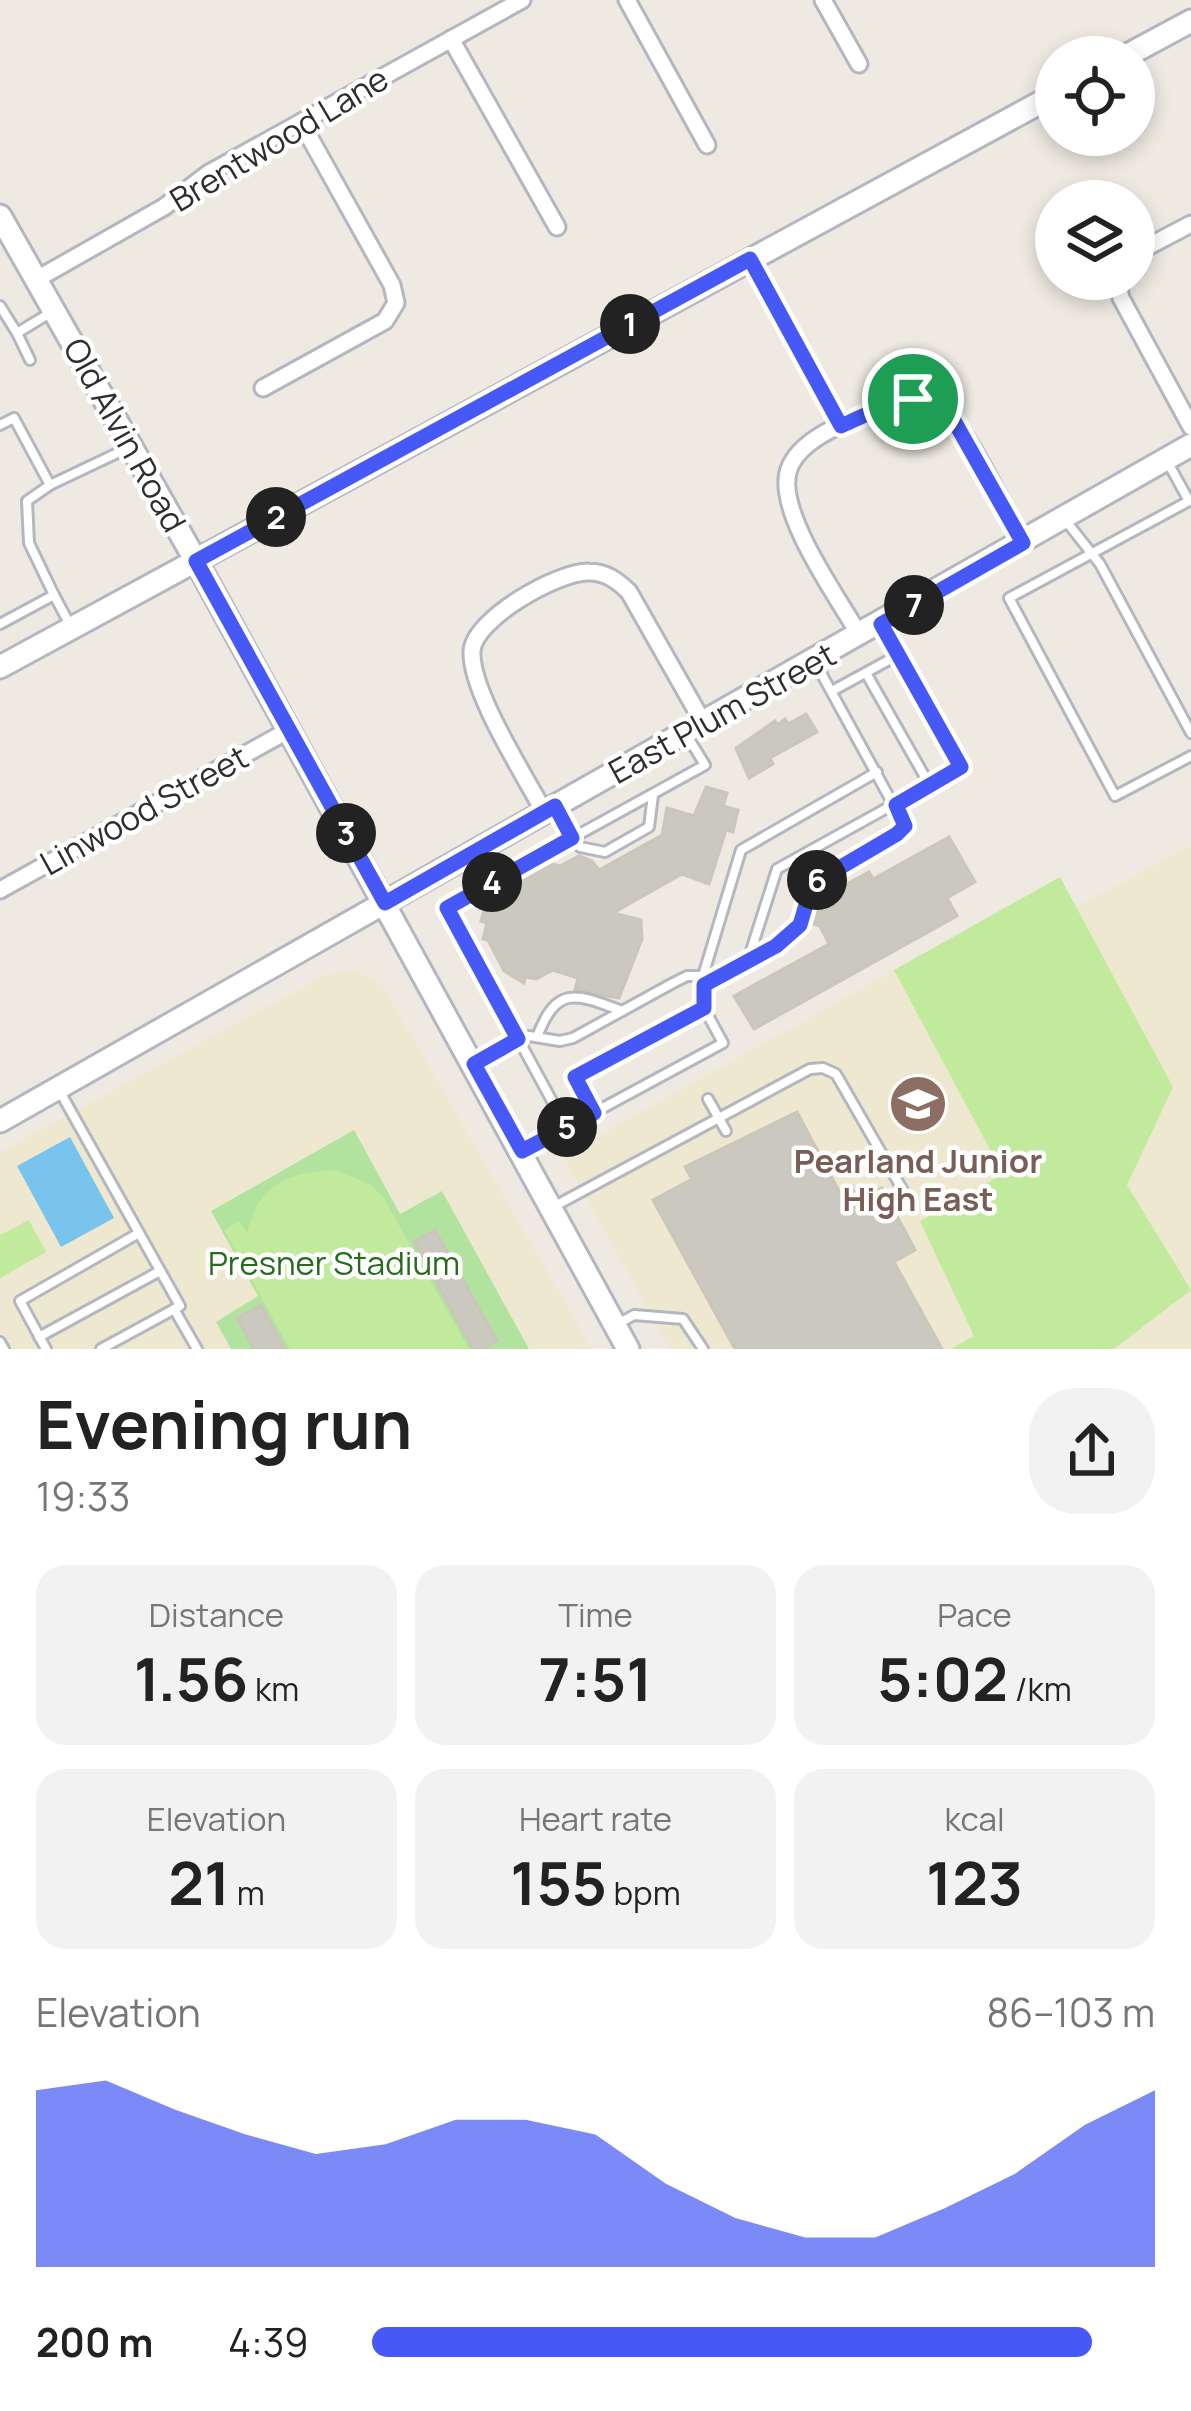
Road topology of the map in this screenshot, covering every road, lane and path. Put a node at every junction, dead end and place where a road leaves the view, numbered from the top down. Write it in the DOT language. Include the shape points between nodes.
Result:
graph roads {
  1 [pos="521,0"];
  2 [pos="627,0"];
  3 [pos="823,0"];
  4 [pos="1191,21"];
  5 [pos="451,39"];
  6 [pos="1155,40"];
  7 [pos="859,64"];
  8 [pos="1035,105"];
  9 [pos="302,122"];
  10 [pos="707,145"];
  11 [pos="0,216"];
  12 [pos="1191,224"];
  13 [pos="556,226"];
  14 [pos="1155,243"];
  15 [pos="750,259"];
  16 [pos="38,279"];
  17 [pos="1122,300"];
  18 [pos="0,306"];
  19 [pos="55,310"];
  20 [pos="17,333"];
  21 [pos="30,360"];
  22 [pos="263,388"];
  23 [pos="0,425"];
  24 [pos="841,426"];
  25 [pos="1191,427"];
  26 [pos="1191,445"];
  27 [pos="131,446"];
  28 [pos="1166,460"];
  29 [pos="50,485"];
  30 [pos="1190,503"];
  31 [pos="1065,519"];
  32 [pos="1023,543"];
  33 [pos="1089,554"];
  34 [pos="196,561"];
  35 [pos="54,595"];
  36 [pos="0,624"];
  37 [pos="881,624"];
  38 [pos="72,628"];
  39 [pos="860,637"];
  40 [pos="898,655"];
  41 [pos="815,662"];
  42 [pos="0,667"];
  43 [pos="866,673"];
  44 [pos="832,691"];
  45 [pos="695,729"];
  46 [pos="289,730"];
  47 [pos="1191,733"];
  48 [pos="1191,756"];
  49 [pos="877,772"];
  50 [pos="929,784"];
  51 [pos="653,794"];
  52 [pos="896,805"];
  53 [pos="549,809"];
  54 [pos="572,838"];
  55 [pos="0,890"];
  56 [pos="385,903"];
  57 [pos="748,960"];
  58 [pos="703,980"];
  59 [pos="704,1008"];
  60 [pos="622,1011"];
  61 [pos="537,1037"];
  62 [pos="518,1039"];
  63 [pos="474,1064"];
  64 [pos="58,1088"];
  65 [pos="708,1100"];
  66 [pos="594,1113"];
  67 [pos="718,1117"];
  68 [pos="0,1121"];
  69 [pos="566,1127"];
  70 [pos="726,1131"];
  71 [pos="522,1151"];
  72 [pos="905,1194"];
  73 [pos="552,1207"];
  74 [pos="139,1233"];
  75 [pos="160,1271"];
  76 [pos="174,1309"];
  77 [pos="616,1325"];
  78 [pos="39,1336"];
  79 [pos="105,1348"];
  80 [pos="46,1349"];
  81 [pos="197,1349"];
  82 [pos="628,1349"];
  83 [pos="703,1349"];
  1 -- 5 [label="street, Brentwood Lane"];
  2 -- 10 [label="street"];
  3 -- 7 [label="street"];
  4 -- 6 [label="street"];
  5 -- 9 [label="street, Brentwood Lane"];
  5 -- 13 [label="street"];
  8 -- 15 [label="street"];
  9 -- 16 [label="street, Brentwood Lane"];
  9 -- 22 [label="street" via="396,303 385,321"];
  11 -- 16 [label="street, Old Alvin Road"];
  12 -- 14 [label="street"];
  15 -- 24 [label="street"];
  15 -- 34 [label="street"];
  16 -- 19 [label="street, Old Alvin Road"];
  17 -- 25 [label="street"];
  18 -- 20 [label="lane"];
  19 -- 20 [label="lane"];
  19 -- 27 [label="street, Old Alvin Road"];
  20 -- 21 [label="lane"];
  23 -- 29 [label="lane" via="14,418"];
  24 -- 32 [label="street" via="913,399 943,409"];
  24 -- 39 [label="street" via="797,456 786,485 792,514"];
  26 -- 28 [label="street, East Plum Street"];
  27 -- 29 [label="lane"];
  27 -- 34 [label="street, Old Alvin Road"];
  28 -- 30 [label="lane"];
  28 -- 31 [label="street, East Plum Street"];
  29 -- 35 [label="lane" via="27,501 29,543"];
  30 -- 33 [label="lane"];
  31 -- 32 [label="street, East Plum Street"];
  31 -- 33 [label="lane"];
  32 -- 37 [label="street, East Plum Street"];
  33 -- 47 [label="lane"];
  33 -- 48 [label="lane" via="1009,598 1115,796"];
  34 -- 38 [label="street"];
  34 -- 46 [label="street, Old Alvin Road"];
  35 -- 36 [label="lane"];
  35 -- 38 [label="lane"];
  37 -- 39 [label="street, East Plum Street"];
  37 -- 40 [label="lane"];
  38 -- 42 [label="street"];
  39 -- 41 [label="street, East Plum Street"];
  40 -- 43 [label="lane"];
  40 -- 50 [label="lane" via="961,767"];
  41 -- 44 [label="lane"];
  41 -- 45 [label="street, East Plum Street"];
  43 -- 44 [label="lane"];
  43 -- 50 [label="lane"];
  44 -- 49 [label="lane"];
  45 -- 51 [label="lane" via="705,765"];
  45 -- 53 [label="street, East Plum Street"];
  45 -- 53 [label="street" via="629,592 615,578 588,572 556,580 488,620 472,646 485,699"];
  46 -- 55 [label="street, Linwood Street"];
  46 -- 56 [label="street, Old Alvin Road"];
  49 -- 52 [label="lane"];
  49 -- 58 [label="lane" via="741,850"];
  50 -- 52 [label="lane"];
  51 -- 54 [label="lane"];
  51 -- 54 [label="lane" via="649,827 605,852"];
  52 -- 57 [label="lane" via="776,869"];
  52 -- 57 [label="lane" via="905,826 812,884 800,925"];
  53 -- 54 [label="lane"];
  53 -- 56 [label="street, East Plum Street"];
  54 -- 62 [label="lane" via="447,908"];
  56 -- 63 [label="street, Old Alvin Road"];
  56 -- 64 [label="street, East Plum Street"];
  57 -- 58 [label="lane"];
  58 -- 59 [label="lane"];
  58 -- 60 [label="lane" via="687,976"];
  59 -- 66 [label="lane" via="723,1043"];
  59 -- 66 [label="lane" via="575,1077"];
  60 -- 61 [label="lane" via="573,1038"];
  60 -- 61 [label="lane" via="568,997 551,1007"];
  61 -- 62 [label="lane"];
  62 -- 63 [label="lane"];
  62 -- 69 [label="lane"];
  63 -- 71 [label="street, Old Alvin Road"];
  64 -- 68 [label="street, East Plum Street"];
  64 -- 74 [label="lane"];
  65 -- 67 [label="lane"];
  66 -- 69 [label="lane"];
  67 -- 70 [label="lane"];
  67 -- 72 [label="lane" via="823,1068 836,1074"];
  67 -- 73 [label="lane"];
  69 -- 71 [label="lane"];
  71 -- 73 [label="street, Old Alvin Road"];
  73 -- 77 [label="street, Old Alvin Road"];
  74 -- 75 [label="lane"];
  74 -- 78 [label="lane" via="20,1301"];
  75 -- 76 [label="lane" via="180,1306"];
  75 -- 78 [label="lane"];
  76 -- 79 [label="lane"];
  76 -- 81 [label="lane"];
  77 -- 82 [label="street, Old Alvin Road"];
  77 -- 83 [label="lane" via="634,1315 683,1319"];
  78 -- 80 [label="lane"];
}
